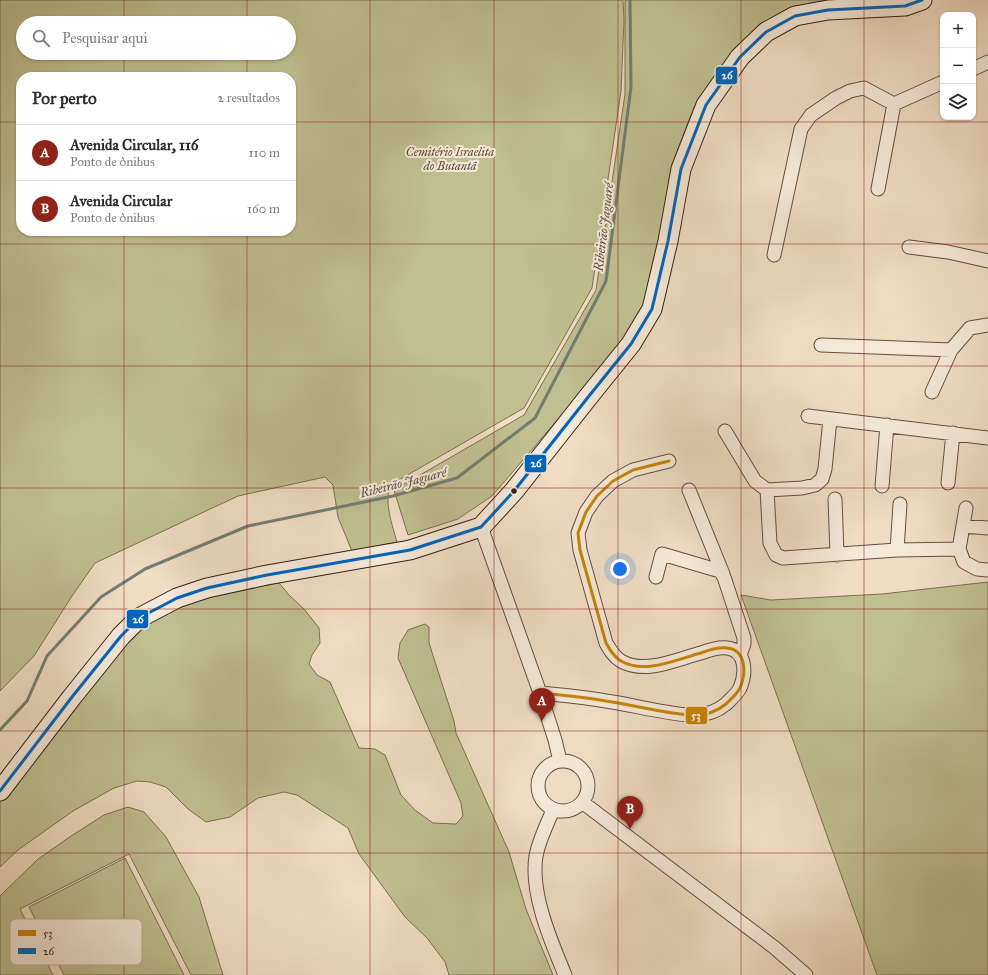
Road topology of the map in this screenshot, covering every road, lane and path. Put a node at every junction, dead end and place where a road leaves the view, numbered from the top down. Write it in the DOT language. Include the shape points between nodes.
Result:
graph roads {
  1 [pos="922,0"];
  2 [pos="988,62"];
  3 [pos="976,68"];
  4 [pos="940,83"];
  5 [pos="894,104"];
  6 [pos="878,189"];
  7 [pos="909,247"];
  8 [pos="774,256"];
  9 [pos="988,261"];
  10 [pos="988,325"];
  11 [pos="821,345"];
  12 [pos="951,350"];
  13 [pos="932,392"];
  14 [pos="808,416"];
  15 [pos="830,419"];
  16 [pos="887,425"];
  17 [pos="725,431"];
  18 [pos="953,433"];
  19 [pos="988,438"];
  20 [pos="669,461"];
  21 [pos="948,483"];
  22 [pos="882,486"];
  23 [pos="689,490"];
  24 [pos="767,490"];
  25 [pos="835,499"];
  26 [pos="900,504"];
  27 [pos="966,508"];
  28 [pos="963,526"];
  29 [pos="481,527"];
  30 [pos="988,528"];
  31 [pos="959,549"];
  32 [pos="897,550"];
  33 [pos="837,554"];
  34 [pos="988,570"];
  35 [pos="723,574"];
  36 [pos="656,577"];
  37 [pos="740,655"];
  38 [pos="540,693"];
  39 [pos="560,761"];
  40 [pos="0,791"];
  41 [pos="582,802"];
  42 [pos="554,810"];
  43 [pos="565,975"];
  44 [pos="806,975"];
  1 -- 29 [label="main road" via="905,6 828,10 795,16 766,32 740,58 706,105 681,169 652,309 631,344 514,491"];
  2 -- 3 [label="street"];
  4 -- 5 [label="street"];
  5 -- 6 [label="street"];
  5 -- 8 [label="street" via="864,88 836,98 811,115 801,129"];
  7 -- 9 [label="street"];
  10 -- 12 [label="street" via="970,328"];
  11 -- 12 [label="street"];
  12 -- 13 [label="street"];
  14 -- 15 [label="street"];
  15 -- 16 [label="street"];
  15 -- 24 [label="street" via="822,479 815,485 802,488"];
  16 -- 18 [label="street"];
  16 -- 22 [label="street"];
  17 -- 24 [label="street" via="755,481"];
  18 -- 19 [label="street"];
  18 -- 21 [label="street"];
  20 -- 37 [label="street" via="633,470 613,481 597,496 586,512 578,532 580,550 606,643 622,662 639,667 661,664 719,648 730,648"];
  23 -- 35 [label="street"];
  24 -- 33 [label="street" via="770,543 776,555 783,558"];
  25 -- 33 [label="street"];
  26 -- 32 [label="street"];
  27 -- 28 [label="street"];
  28 -- 30 [label="street"];
  28 -- 31 [label="street"];
  29 -- 38 [label="street"];
  29 -- 40 [label="main road" via="410,550 207,588 178,598 139,618 121,636"];
  31 -- 32 [label="street"];
  31 -- 34 [label="street" via="964,562 977,569"];
  32 -- 33 [label="street"];
  35 -- 36 [label="street" via="662,554"];
  35 -- 37 [label="street" via="744,638"];
  37 -- 38 [label="street" via="744,675 739,688 720,708 702,715 670,713 606,701"];
  38 -- 39 [label="street"];
  39 -- 41 [label="street" via="576,765 586,778 588,786"];
  39 -- 42 [label="street" via="545,768 538,783 541,799"];
  41 -- 42 [label="street" via="569,810"];
  41 -- 44 [label="street"];
  42 -- 43 [label="street" via="536,855 534,881 539,904"];
}
